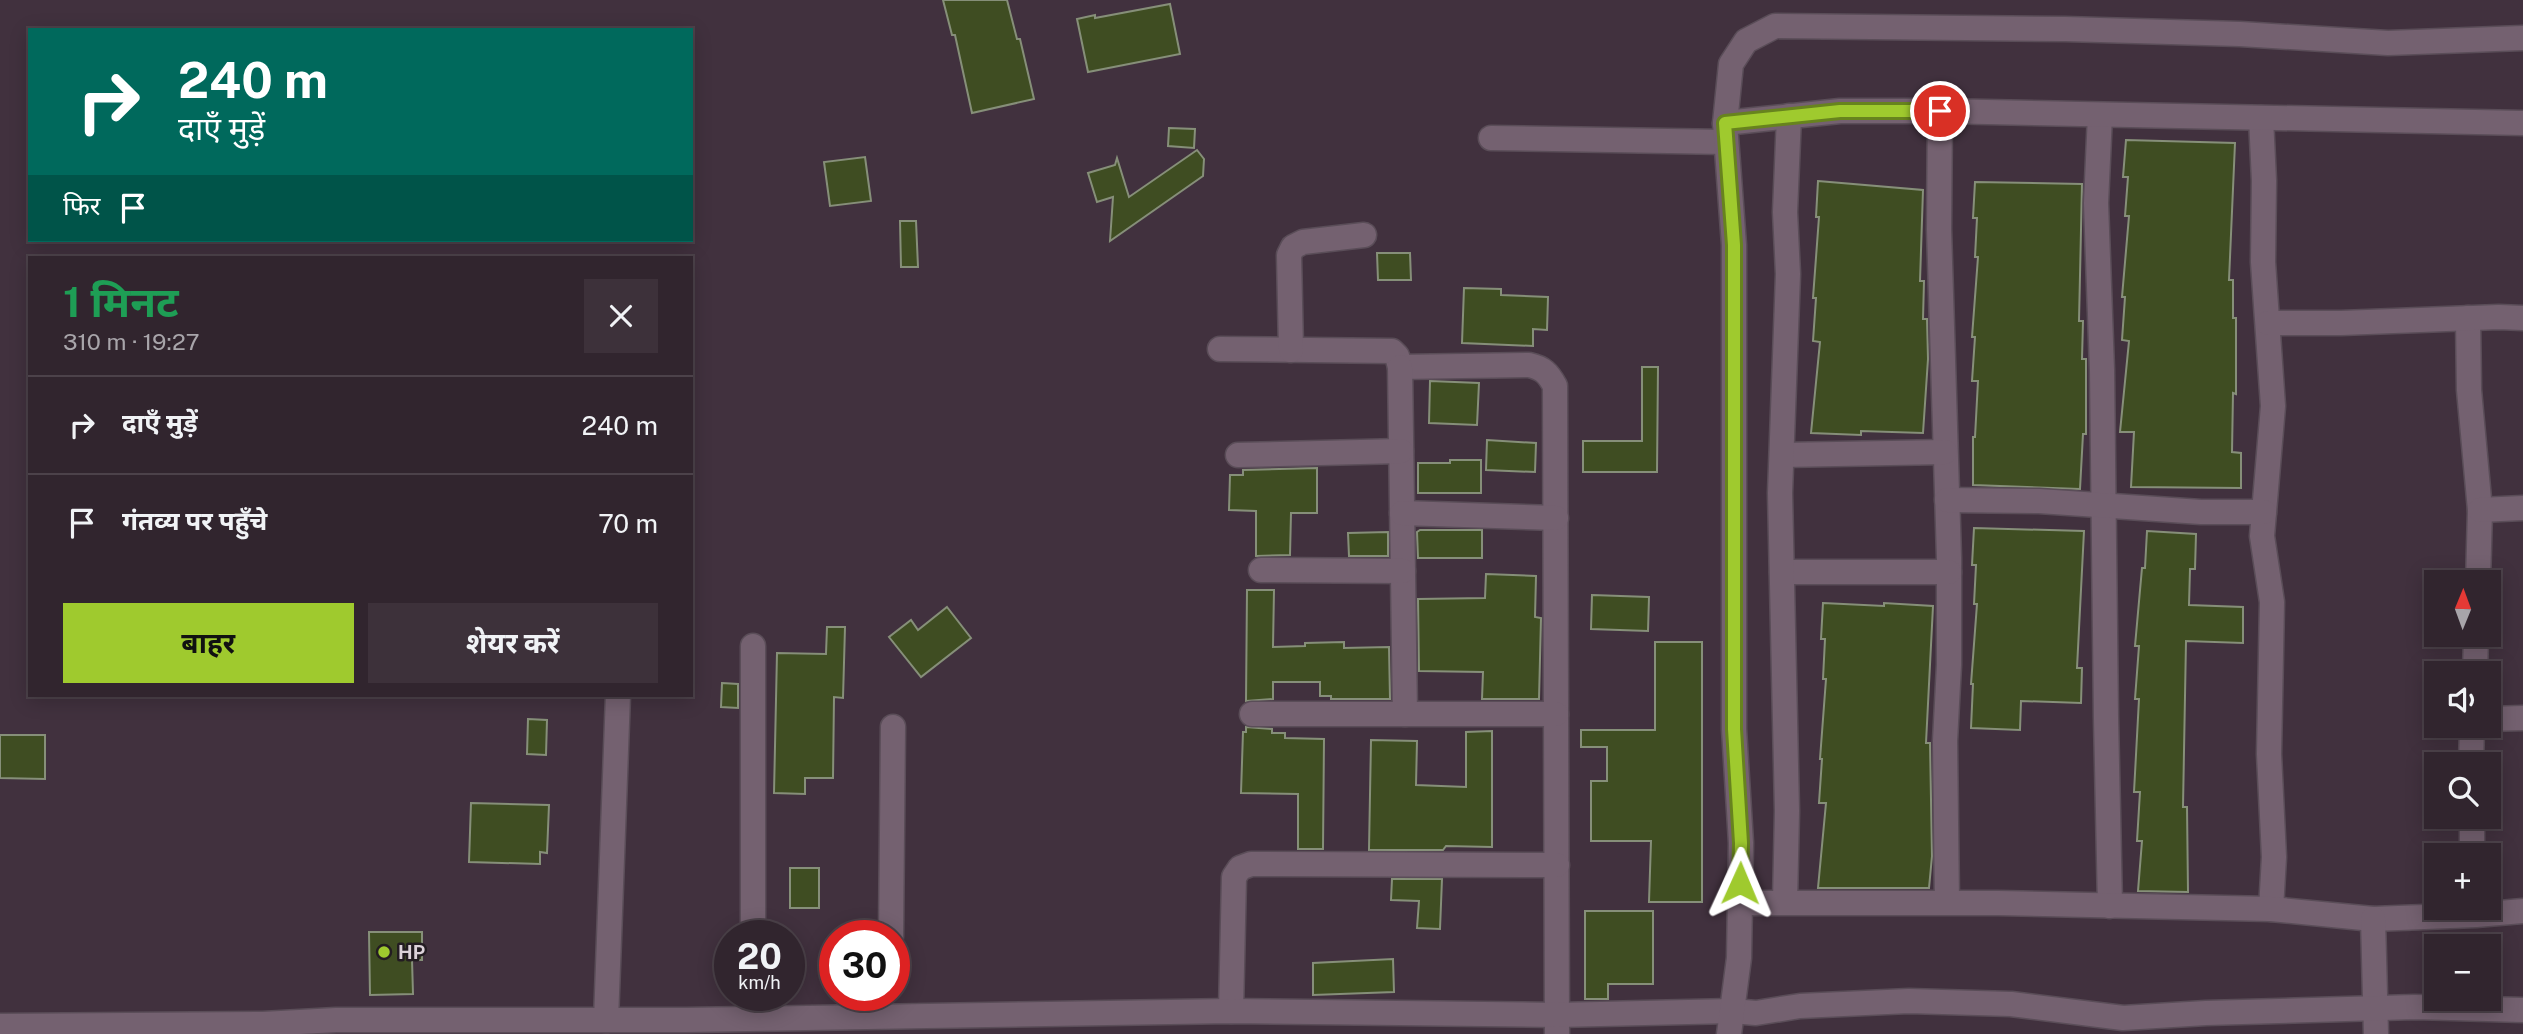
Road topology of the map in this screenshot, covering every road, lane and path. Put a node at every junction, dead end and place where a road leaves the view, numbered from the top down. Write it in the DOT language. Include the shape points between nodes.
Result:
graph roads {
  1 [pos="2523,38"];
  2 [pos="1940,111"];
  3 [pos="2100,115"];
  4 [pos="1789,116"];
  5 [pos="2261,118"];
  6 [pos="2523,123"];
  7 [pos="1726,132"];
  8 [pos="1491,138"];
  9 [pos="1364,234"];
  10 [pos="2468,318"];
  11 [pos="2523,318"];
  12 [pos="2268,323"];
  13 [pos="1220,349"];
  14 [pos="1291,350"];
  15 [pos="1400,367"];
  16 [pos="1401,451"];
  17 [pos="1945,452"];
  18 [pos="1782,454"];
  19 [pos="1238,455"];
  20 [pos="1947,500"];
  21 [pos="2104,507"];
  22 [pos="2523,508"];
  23 [pos="2480,510"];
  24 [pos="2264,512"];
  25 [pos="1402,513"];
  26 [pos="1556,518"];
  27 [pos="1261,570"];
  28 [pos="2478,570"];
  29 [pos="1403,571"];
  30 [pos="1782,572"];
  31 [pos="1949,572"];
  32 [pos="753,646"];
  33 [pos="618,697"];
  34 [pos="1252,714"];
  35 [pos="1405,714"];
  36 [pos="1556,714"];
  37 [pos="2523,718"];
  38 [pos="2501,719"];
  39 [pos="893,727"];
  40 [pos="1557,865"];
  41 [pos="1785,902"];
  42 [pos="1947,902"];
  43 [pos="1740,903"];
  44 [pos="2110,906"];
  45 [pos="2271,909"];
  46 [pos="2501,911"];
  47 [pos="2523,911"];
  48 [pos="2424,916"];
  49 [pos="2373,919"];
  50 [pos="752,920"];
  51 [pos="891,920"];
  52 [pos="2376,1008"];
  53 [pos="2523,1010"];
  54 [pos="1231,1011"];
  55 [pos="890,1015"];
  56 [pos="752,1016"];
  57 [pos="606,1020"];
  58 [pos="1730,1022"];
  59 [pos="1557,1024"];
  60 [pos="0,1026"];
  61 [pos="545,1027"];
  62 [pos="2376,1034"];
  1 -- 7 [label="street" via="2388,43 2066,29 1775,26 1746,41 1731,64"];
  2 -- 3 [label="street"];
  2 -- 4 [label="street"];
  2 -- 17 [label="street"];
  3 -- 5 [label="street"];
  3 -- 21 [label="street" via="2096,203"];
  4 -- 7 [label="street"];
  4 -- 18 [label="street"];
  5 -- 6 [label="street"];
  5 -- 12 [label="street"];
  7 -- 8 [label="street"];
  7 -- 43 [label="street" via="1734,245 1734,716"];
  9 -- 14 [label="street" via="1293,247 1289,255"];
  10 -- 11 [label="street"];
  10 -- 12 [label="street"];
  10 -- 23 [label="street"];
  12 -- 24 [label="street" via="2273,406"];
  13 -- 14 [label="street"];
  14 -- 15 [label="street" via="1392,351"];
  15 -- 16 [label="street"];
  15 -- 26 [label="street" via="1529,365 1550,375 1555,386"];
  16 -- 19 [label="street"];
  16 -- 25 [label="street"];
  17 -- 18 [label="street"];
  17 -- 20 [label="street"];
  18 -- 30 [label="street"];
  20 -- 21 [label="street"];
  20 -- 31 [label="street"];
  21 -- 24 [label="street"];
  21 -- 44 [label="street"];
  22 -- 23 [label="street"];
  23 -- 28 [label="street"];
  24 -- 45 [label="street" via="2262,536 2272,602"];
  25 -- 26 [label="street"];
  25 -- 29 [label="street"];
  26 -- 36 [label="street"];
  27 -- 29 [label="street"];
  29 -- 35 [label="street"];
  30 -- 31 [label="street"];
  30 -- 41 [label="street"];
  31 -- 42 [label="street"];
  32 -- 50 [label="street"];
  33 -- 57 [label="street"];
  34 -- 35 [label="street"];
  35 -- 36 [label="street"];
  36 -- 40 [label="street"];
  37 -- 38 [label="street"];
  39 -- 51 [label="street"];
  40 -- 54 [label="street" via="1251,864 1240,868 1234,877"];
  40 -- 59 [label="street"];
  41 -- 42 [label="street"];
  41 -- 43 [label="street"];
  42 -- 44 [label="street"];
  43 -- 58 [label="street" via="1739,958"];
  44 -- 45 [label="street"];
  45 -- 49 [label="street"];
  46 -- 47 [label="street"];
  48 -- 49 [label="street"];
  49 -- 52 [label="street"];
  52 -- 53 [label="street"];
  52 -- 58 [label="street" via="2123,1018 2011,1004 1909,1001 1800,1006"];
  52 -- 62 [label="street"];
  54 -- 55 [label="street"];
  54 -- 59 [label="street"];
  55 -- 56 [label="street"];
  56 -- 57 [label="street"];
  57 -- 61 [label="street"];
  58 -- 59 [label="street"];
  60 -- 61 [label="street" via="336,1020"];
}
